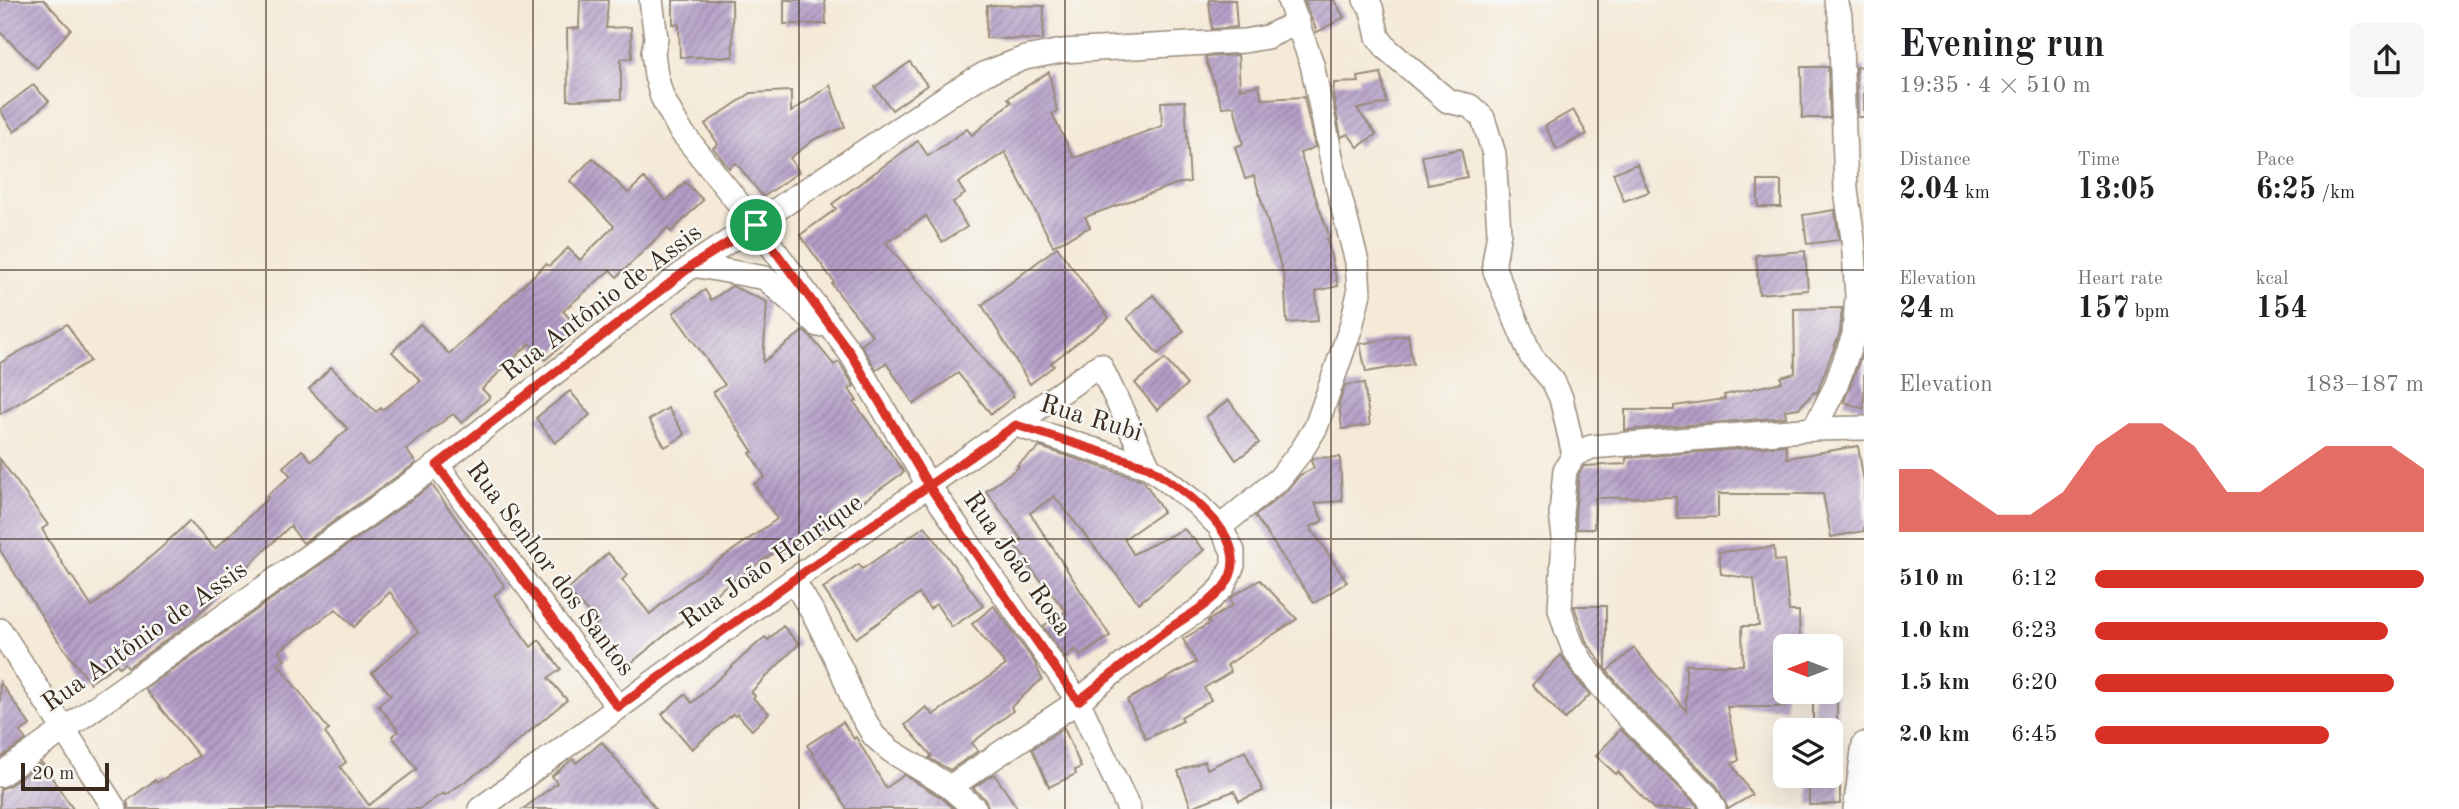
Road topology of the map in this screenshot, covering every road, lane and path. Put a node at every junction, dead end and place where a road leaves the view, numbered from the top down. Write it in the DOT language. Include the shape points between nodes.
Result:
graph roads {
  1 [pos="651,0"];
  2 [pos="1289,0"];
  3 [pos="1365,0"];
  4 [pos="1836,0"];
  5 [pos="1298,22"];
  6 [pos="756,225"];
  7 [pos="693,265"];
  8 [pos="851,354"];
  9 [pos="1100,365"];
  10 [pos="1016,425"];
  11 [pos="1864,428"];
  12 [pos="1814,429"];
  13 [pos="1574,455"];
  14 [pos="437,465"];
  15 [pos="1149,467"];
  16 [pos="929,486"];
  17 [pos="1220,527"];
  18 [pos="793,580"];
  19 [pos="0,630"];
  20 [pos="1078,701"];
  21 [pos="618,707"];
  22 [pos="62,729"];
  23 [pos="1864,744"];
  24 [pos="0,775"];
  25 [pos="950,787"];
  26 [pos="115,809"];
  27 [pos="480,809"];
  28 [pos="975,809"];
  29 [pos="1129,809"];
  30 [pos="1714,809"];
  31 [pos="1855,809"];
  1 -- 6 [label="street, Rua João Rosa" via="654,62 662,97 680,130"];
  2 -- 5 [label="street"];
  3 -- 13 [label="street" via="1387,49 1448,102 1475,108 1485,122 1494,154 1499,232 1495,271 1531,356 1562,398"];
  4 -- 12 [label="street" via="1857,296 1854,335"];
  5 -- 6 [label="street, Rua Antônio de Assis" via="1251,41 1062,51 1025,58 952,93"];
  5 -- 17 [label="street" via="1351,234 1359,293 1315,427 1302,450 1279,479"];
  6 -- 7 [label="street, Rua Antônio de Assis"];
  6 -- 8 [label="street, Rua João Rosa"];
  7 -- 8 [label="street, Rua João Rosa" via="765,278"];
  7 -- 14 [label="street, Rua Antônio de Assis"];
  8 -- 16 [label="street, Rua João Rosa"];
  9 -- 10 [label="street, Rua João Henrique"];
  9 -- 15 [label="street, Rua Rubi"];
  10 -- 15 [label="street, Rua Rubi"];
  10 -- 16 [label="street, Rua João Henrique"];
  11 -- 12 [label="street"];
  12 -- 13 [label="street" via="1591,447"];
  13 -- 30 [label="street" via="1565,470 1563,492 1560,609 1573,647 1617,704 1707,796"];
  14 -- 21 [label="street, Rua Senhor dos Santos"];
  14 -- 22 [label="street, Rua Antônio de Assis"];
  15 -- 17 [label="street, Rua Rubi"];
  16 -- 18 [label="street, Rua João Henrique"];
  16 -- 20 [label="street, Rua João Rosa"];
  17 -- 20 [label="street" via="1234,556 1223,587"];
  18 -- 21 [label="street, Rua João Henrique"];
  18 -- 25 [label="street" via="874,736"];
  19 -- 22 [label="street"];
  20 -- 25 [label="street"];
  20 -- 29 [label="street, Rua João Rosa"];
  21 -- 27 [label="street, Rua João Henrique"];
  22 -- 24 [label="street, Rua Antônio de Assis"];
  22 -- 26 [label="street"];
  23 -- 31 [label="street"];
  25 -- 28 [label="street"];
}
